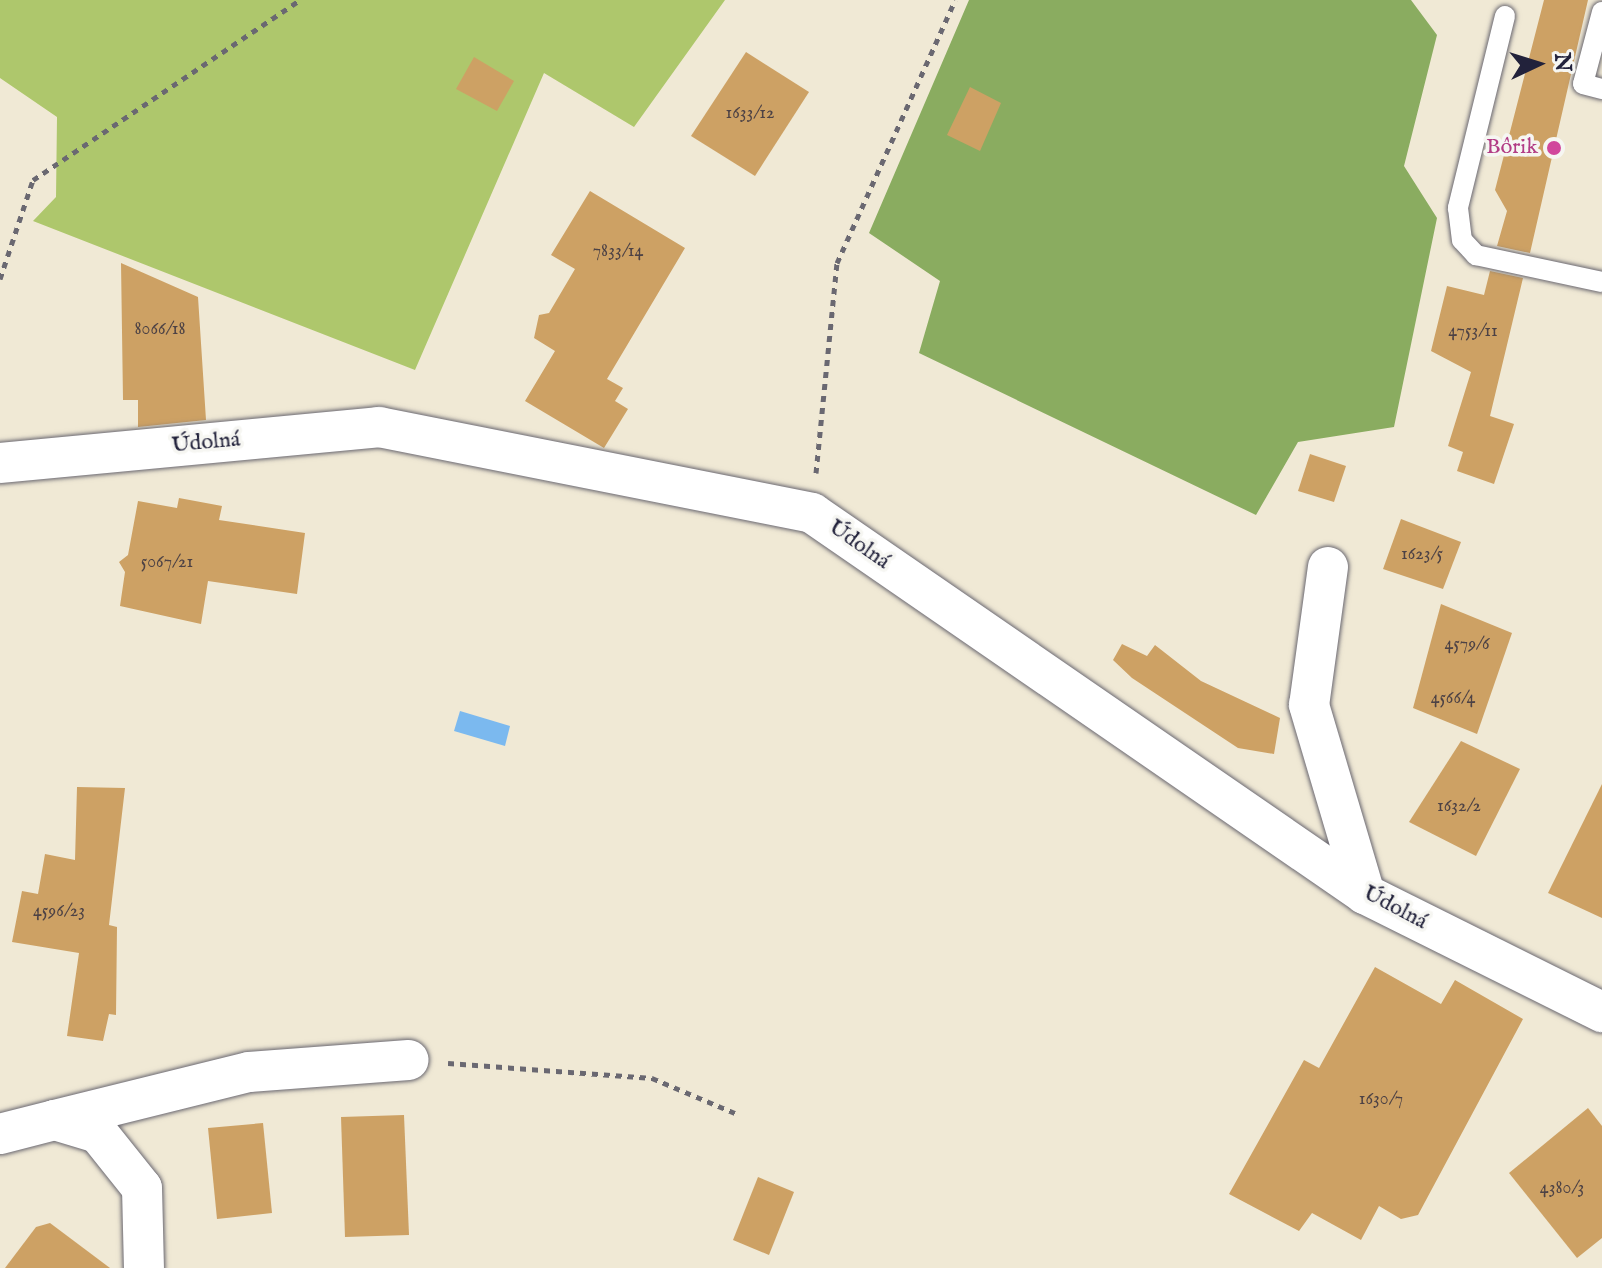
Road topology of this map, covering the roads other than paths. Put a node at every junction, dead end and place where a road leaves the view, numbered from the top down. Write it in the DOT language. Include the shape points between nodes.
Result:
graph roads {
  1 [pos="1602,12"];
  2 [pos="1505,16"];
  3 [pos="1602,89"];
  4 [pos="1602,282"];
  5 [pos="0,463"];
  6 [pos="1328,567"];
  7 [pos="1365,894"];
  8 [pos="1602,1012"];
  9 [pos="409,1060"];
  10 [pos="55,1120"];
  11 [pos="0,1134"];
  12 [pos="144,1268"];
  1 -- 3 [label="lane" via="1583,84"];
  2 -- 4 [label="lane" via="1458,208 1462,240 1476,255"];
  5 -- 7 [label="street, Údolná" via="379,427 812,513"];
  6 -- 7 [label="street" via="1309,705"];
  7 -- 8 [label="street, Údolná"];
  9 -- 10 [label="street" via="249,1072"];
  10 -- 11 [label="street"];
  10 -- 12 [label="street" via="98,1133 142,1188"];
}
